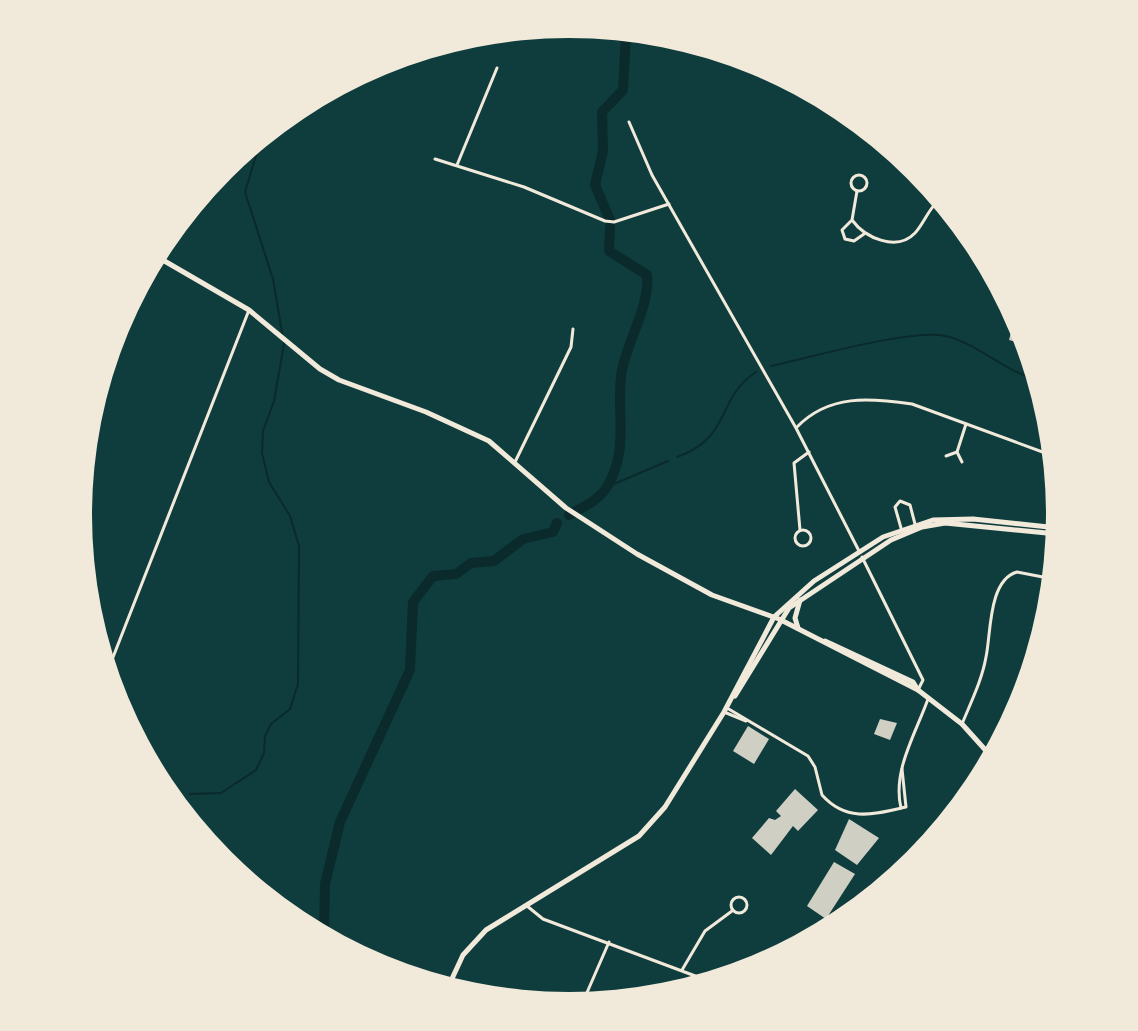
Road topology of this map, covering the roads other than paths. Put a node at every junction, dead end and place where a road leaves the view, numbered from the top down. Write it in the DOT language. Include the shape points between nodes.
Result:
graph roads {
  1 [pos="497,68"];
  2 [pos="629,122"];
  3 [pos="435,159"];
  4 [pos="457,165"];
  5 [pos="857,191"];
  6 [pos="669,204"];
  7 [pos="933,207"];
  8 [pos="852,220"];
  9 [pos="864,234"];
  10 [pos="165,261"];
  11 [pos="249,310"];
  12 [pos="573,329"];
  13 [pos="966,424"];
  14 [pos="796,428"];
  15 [pos="809,452"];
  16 [pos="957,452"];
  17 [pos="1042,452"];
  18 [pos="946,456"];
  19 [pos="515,462"];
  20 [pos="962,462"];
  21 [pos="915,524"];
  22 [pos="901,528"];
  23 [pos="800,530"];
  24 [pos="1046,530"];
  25 [pos="1046,530"];
  26 [pos="861,554"];
  27 [pos="1042,577"];
  28 [pos="800,599"];
  29 [pos="776,618"];
  30 [pos="798,628"];
  31 [pos="113,657"];
  32 [pos="918,690"];
  33 [pos="928,699"];
  34 [pos="727,707"];
  35 [pos="962,724"];
  36 [pos="985,750"];
  37 [pos="527,906"];
  38 [pos="732,911"];
  39 [pos="609,942"];
  40 [pos="682,970"];
  41 [pos="697,976"];
  42 [pos="452,979"];
  43 [pos="587,992"];
  1 -- 4 [label="street"];
  2 -- 6 [label="street"];
  3 -- 4 [label="street"];
  4 -- 6 [label="street" via="605,221"];
  5 -- 8 [label="street"];
  6 -- 14 [label="street"];
  7 -- 9 [label="street" via="908,238 887,241"];
  8 -- 9 [label="street"];
  8 -- 9 [label="street" via="843,227 845,239 854,241"];
  10 -- 11 [label="main road"];
  11 -- 19 [label="main road" via="320,369 463,427"];
  11 -- 31 [label="street"];
  12 -- 19 [label="street" via="571,347"];
  13 -- 14 [label="street" via="912,404 861,399 829,404"];
  13 -- 16 [label="street"];
  13 -- 17 [label="street"];
  14 -- 15 [label="street"];
  15 -- 23 [label="street" via="794,463"];
  15 -- 26 [label="street"];
  16 -- 18 [label="street"];
  16 -- 20 [label="street"];
  19 -- 29 [label="main road" via="566,508 637,554 712,595"];
  21 -- 22 [label="main road"];
  21 -- 22 [label="street" via="910,505 900,501 895,507"];
  21 -- 25 [label="main road" via="952,518"];
  22 -- 26 [label="main road"];
  23 -- 23 [label="street" via="795,538 805,546 812,536"];
  24 -- 26 [label="main road" via="945,523 906,532"];
  26 -- 28 [label="main road"];
  26 -- 29 [label="main road" via="794,596"];
  26 -- 32 [label="street" via="923,680"];
  27 -- 35 [label="street" via="1017,572 1004,581 989,618 986,661"];
  28 -- 29 [label="main road"];
  28 -- 30 [label="main road"];
  29 -- 30 [label="main road"];
  29 -- 34 [label="main road"];
  30 -- 32 [label="main road" via="912,681"];
  32 -- 33 [label="main road"];
  33 -- 34 [label="street" via="902,769 904,807 867,816 841,811 822,795 808,756"];
  33 -- 35 [label="main road"];
  34 -- 37 [label="main road" via="656,820"];
  35 -- 36 [label="main road"];
  37 -- 39 [label="street" via="543,919"];
  37 -- 42 [label="main road" via="472,942"];
  38 -- 38 [label="street" via="744,912 745,900 733,899"];
  38 -- 40 [label="street" via="705,931"];
  39 -- 40 [label="street"];
  39 -- 43 [label="street"];
  40 -- 41 [label="street"];
}
